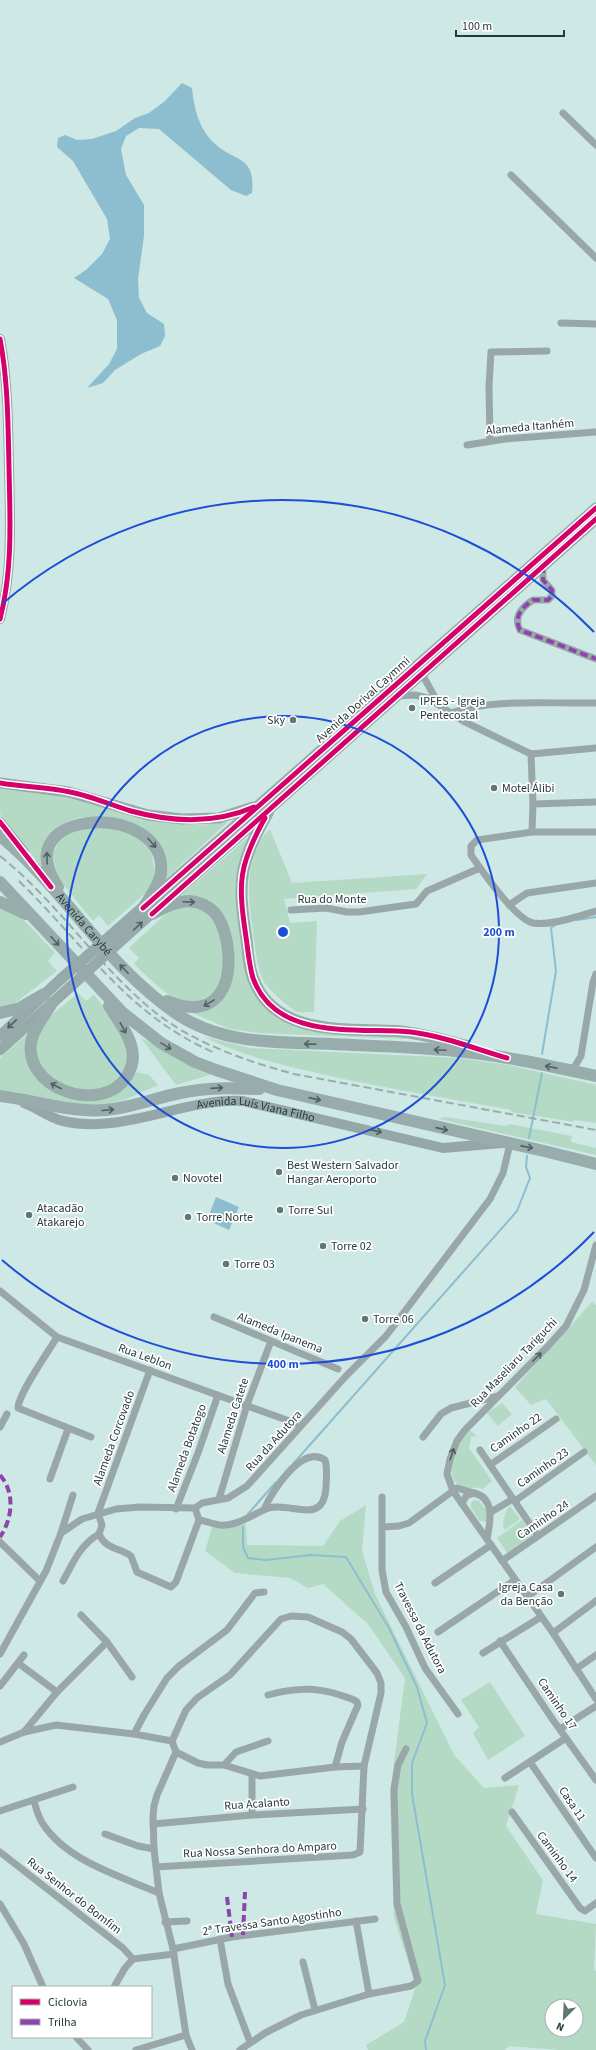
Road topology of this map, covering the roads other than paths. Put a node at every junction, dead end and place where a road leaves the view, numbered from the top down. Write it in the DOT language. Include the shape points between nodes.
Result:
graph roads {
  1 [pos="563,113"];
  2 [pos="596,145"];
  3 [pos="511,175"];
  4 [pos="596,258"];
  5 [pos="561,323"];
  6 [pos="596,324"];
  7 [pos="0,339"];
  8 [pos="547,351"];
  9 [pos="596,432"];
  10 [pos="4,436"];
  11 [pos="490,441"];
  12 [pos="467,445"];
  13 [pos="596,508"];
  14 [pos="596,519"];
  15 [pos="543,565"];
  16 [pos="0,618"];
  17 [pos="596,659"];
  18 [pos="422,674"];
  19 [pos="397,696"];
  20 [pos="438,703"];
  21 [pos="596,703"];
  22 [pos="450,713"];
  23 [pos="596,748"];
  24 [pos="531,754"];
  25 [pos="0,783"];
  26 [pos="596,802"];
  27 [pos="533,804"];
  28 [pos="264,808"];
  29 [pos="0,822"];
  30 [pos="532,832"];
  31 [pos="596,832"];
  32 [pos="0,836"];
  33 [pos="480,868"];
  34 [pos="0,882"];
  35 [pos="596,883"];
  36 [pos="51,887"];
  37 [pos="0,902"];
  38 [pos="509,906"];
  39 [pos="291,910"];
  40 [pos="147,911"];
  41 [pos="596,911"];
  42 [pos="77,917"];
  43 [pos="38,921"];
  44 [pos="121,934"];
  45 [pos="596,974"];
  46 [pos="94,984"];
  47 [pos="153,996"];
  48 [pos="48,999"];
  49 [pos="0,1013"];
  50 [pos="0,1036"];
  51 [pos="0,1050"];
  52 [pos="507,1058"];
  53 [pos="572,1071"];
  54 [pos="596,1076"];
  55 [pos="277,1090"];
  56 [pos="5,1097"];
  57 [pos="507,1143"];
  58 [pos="583,1161"];
  59 [pos="596,1164"];
  60 [pos="596,1168"];
  61 [pos="596,1245"];
  62 [pos="0,1291"];
  63 [pos="214,1317"];
  64 [pos="57,1337"];
  65 [pos="270,1341"];
  66 [pos="338,1369"];
  67 [pos="150,1370"];
  68 [pos="218,1395"];
  69 [pos="498,1396"];
  70 [pos="247,1405"];
  71 [pos="7,1414"];
  72 [pos="556,1419"];
  73 [pos="295,1423"];
  74 [pos="0,1427"];
  75 [pos="68,1429"];
  76 [pos="91,1437"];
  77 [pos="423,1437"];
  78 [pos="480,1450"];
  79 [pos="584,1452"];
  80 [pos="490,1465"];
  81 [pos="50,1479"];
  82 [pos="453,1491"];
  83 [pos="474,1493"];
  84 [pos="73,1495"];
  85 [pos="596,1496"];
  86 [pos="382,1497"];
  87 [pos="219,1499"];
  88 [pos="514,1500"];
  89 [pos="462,1504"];
  90 [pos="176,1508"];
  91 [pos="195,1508"];
  92 [pos="264,1510"];
  93 [pos="491,1512"];
  94 [pos="98,1513"];
  95 [pos="199,1520"];
  96 [pos="383,1527"];
  97 [pos="61,1533"];
  98 [pos="99,1534"];
  99 [pos="538,1536"];
  100 [pos="0,1542"];
  101 [pos="489,1542"];
  102 [pos="596,1547"];
  103 [pos="502,1561"];
  104 [pos="515,1580"];
  105 [pos="40,1581"];
  106 [pos="63,1581"];
  107 [pos="435,1583"];
  108 [pos="264,1592"];
  109 [pos="527,1597"];
  110 [pos="596,1602"];
  111 [pos="81,1615"];
  112 [pos="541,1617"];
  113 [pos="438,1632"];
  114 [pos="553,1633"];
  115 [pos="500,1641"];
  116 [pos="107,1642"];
  117 [pos="483,1653"];
  118 [pos="0,1654"];
  119 [pos="24,1655"];
  120 [pos="596,1655"];
  121 [pos="18,1664"];
  122 [pos="576,1669"];
  123 [pos="132,1678"];
  124 [pos="0,1686"];
  125 [pos="57,1692"];
  126 [pos="268,1695"];
  127 [pos="596,1699"];
  128 [pos="596,1706"];
  129 [pos="458,1714"];
  130 [pos="560,1729"];
  131 [pos="24,1732"];
  132 [pos="134,1734"];
  133 [pos="566,1738"];
  134 [pos="172,1741"];
  135 [pos="268,1741"];
  136 [pos="0,1742"];
  137 [pos="406,1749"];
  138 [pos="176,1752"];
  139 [pos="530,1762"];
  140 [pos="224,1765"];
  141 [pos="364,1766"];
  142 [pos="335,1767"];
  143 [pos="252,1775"];
  144 [pos="505,1778"];
  145 [pos="596,1780"];
  146 [pos="73,1787"];
  147 [pos="34,1801"];
  148 [pos="363,1809"];
  149 [pos="0,1811"];
  150 [pos="512,1812"];
  151 [pos="252,1815"];
  152 [pos="153,1824"];
  153 [pos="105,1834"];
  154 [pos="154,1849"];
  155 [pos="0,1852"];
  156 [pos="596,1858"];
  157 [pos="156,1867"];
  158 [pos="159,1893"];
  159 [pos="596,1903"];
  160 [pos="0,1904"];
  161 [pos="375,1919"];
  162 [pos="356,1920"];
  163 [pos="187,1921"];
  164 [pos="165,1922"];
  165 [pos="220,1939"];
  166 [pos="173,1951"];
  167 [pos="133,1959"];
  168 [pos="303,1962"];
  169 [pos="43,1986"];
  170 [pos="115,1986"];
  171 [pos="369,1994"];
  172 [pos="315,2010"];
  173 [pos="186,2035"];
  174 [pos="77,2038"];
  175 [pos="250,2042"];
  176 [pos="88,2050"];
  177 [pos="136,2050"];
  178 [pos="192,2050"];
  179 [pos="240,2050"];
  1 -- 2 [label="street"];
  3 -- 4 [label="street"];
  5 -- 6 [label="street"];
  7 -- 10 [label="main road" via="7,389"];
  8 -- 11 [label="street" via="491,352"];
  9 -- 11 [label="street, Alameda Itanhém"];
  10 -- 16 [label="main road" via="10,557"];
  11 -- 12 [label="street, Alameda Itanhém"];
  13 -- 28 [label="main road, Avenida Dorival Caymmi"];
  14 -- 15 [label="main road, Avenida Dorival Caymmi"];
  15 -- 17 [label="street" via="543,580 552,590 552,596 548,600 534,600 520,613 517,622 520,630"];
  15 -- 18 [label="main road, Avenida Dorival Caymmi"];
  18 -- 19 [label="main road, Avenida Dorival Caymmi"];
  18 -- 20 [label="street"];
  19 -- 20 [label="street" via="421,696"];
  19 -- 28 [label="main road, Avenida Dorival Caymmi"];
  20 -- 22 [label="street"];
  21 -- 22 [label="street" via="514,703 469,707"];
  22 -- 24 [label="street"];
  23 -- 24 [label="street"];
  24 -- 27 [label="street"];
  25 -- 28 [label="main road" via="69,792 148,815 182,819 219,818"];
  26 -- 27 [label="street"];
  27 -- 30 [label="street"];
  28 -- 40 [label="main road, Avenida Dorival Caymmi"];
  28 -- 52 [label="highway" via="242,868 241,894 253,978 271,1006 291,1020 310,1026 412,1032"];
  29 -- 36 [label="main road"];
  30 -- 31 [label="street"];
  30 -- 33 [label="street" via="473,842 470,852"];
  32 -- 36 [label="highway, Avenida Carybé"];
  33 -- 38 [label="street"];
  33 -- 39 [label="street, Rua do Monte" via="427,891 416,904 359,912 326,908"];
  34 -- 43 [label="highway"];
  35 -- 38 [label="street" via="527,893"];
  36 -- 42 [label="highway, Avenida Carybé"];
  37 -- 43 [label="highway"];
  38 -- 41 [label="street" via="526,920 538,923"];
  42 -- 40 [label="highway, one-way" via="50,875 47,851 60,832 84,822 107,823 130,829 140,833 155,846 159,855 161,874"];
  40 -- 44 [label="main road, Avenida Dorival Caymmi"];
  40 -- 47 [label="highway, one-way" via="183,902 201,904 215,913 220,922 225,932 228,954 223,988 219,995 204,1007 184,1008"];
  47 -- 42 [label="highway, Avenida Carybé, one-way" via="115,960"];
  43 -- 46 [label="highway, one-way"];
  44 -- 48 [label="main road, bridge" via="61,980"];
  44 -- 48 [label="main road, bridge" via="69,988"];
  45 -- 53 [label="street" via="580,1056"];
  46 -- 48 [label="highway, one-way" via="120,1022 133,1050 129,1072 114,1089 88,1094 67,1091 49,1083 37,1069 31,1054 32,1037"];
  46 -- 55 [label="highway, Avenida Luís Viana Filho, one-way" via="140,1028 178,1054 216,1070"];
  52 -- 47 [label="highway, one-way" via="454,1050 251,1041 198,1025"];
  48 -- 49 [label="highway"];
  48 -- 50 [label="main road, one-way"];
  48 -- 51 [label="main road"];
  53 -- 52 [label="highway, one-way"];
  53 -- 54 [label="highway"];
  56 -- 55 [label="highway, one-way" via="71,1109 105,1110 129,1107 179,1093 220,1087"];
  55 -- 57 [label="highway, Avenida Luís Viana Filho, one-way"];
  56 -- 57 [label="main road, Avenida Luís Viana Filho, one-way" via="68,1122 105,1124 217,1101 243,1101 443,1148"];
  57 -- 58 [label="highway, Avenida Luís Viana Filho, one-way"];
  57 -- 87 [label="street, Rua da Adutora" via="503,1174 490,1198 390,1332 336,1386 256,1477 235,1494"];
  58 -- 59 [label="highway, Avenida Luís Viana Filho"];
  58 -- 60 [label="main road, Avenida Luís Viana Filho"];
  69 -- 61 [label="street, Rua Maseliaru Tariguchi, one-way" via="566,1326 584,1290"];
  62 -- 64 [label="street, Rua Leblon"];
  63 -- 65 [label="street, Alameda Ipanema"];
  64 -- 67 [label="street, Rua Leblon"];
  64 -- 75 [label="street, Alameda Corcovado" via="19,1402 18,1408"];
  65 -- 66 [label="street, Alameda Ipanema"];
  65 -- 70 [label="street, Alameda Catete"];
  67 -- 68 [label="street, Rua Leblon"];
  67 -- 94 [label="street, Alameda Corcovado"];
  68 -- 70 [label="street, Rua Leblon"];
  68 -- 90 [label="street, Alameda Botatogo"];
  69 -- 77 [label="street" via="450,1408 441,1414"];
  82 -- 69 [label="street, Rua Maseliaru Tariguchi, one-way" via="447,1474 452,1450 464,1431"];
  70 -- 73 [label="street, Rua Leblon"];
  70 -- 87 [label="street, Alameda Catete"];
  71 -- 74 [label="street"];
  72 -- 80 [label="street, Caminho 22"];
  75 -- 76 [label="street, Alameda Corcovado"];
  75 -- 81 [label="street"];
  78 -- 80 [label="street"];
  79 -- 88 [label="street, Caminho 23"];
  80 -- 88 [label="street"];
  82 -- 83 [label="street" via="460,1488"];
  82 -- 89 [label="street, Rua Maseliaru Tariguchi"];
  82 -- 96 [label="street" via="409,1523"];
  83 -- 89 [label="street" via="466,1496"];
  83 -- 93 [label="street" via="483,1498"];
  84 -- 97 [label="street"];
  85 -- 99 [label="street, Caminho 24"];
  86 -- 96 [label="street, Travessa da Adutora"];
  87 -- 91 [label="street, Rua da Adutora" via="202,1503"];
  88 -- 93 [label="street, Caminho 23"];
  88 -- 99 [label="street"];
  89 -- 101 [label="street, Rua Maseliaru Tariguchi"];
  90 -- 91 [label="street, Rua da Adutora"];
  90 -- 94 [label="street, Rua da Adutora" via="140,1507"];
  91 -- 95 [label="street"];
  92 -- 92 [label="street" via="273,1507 305,1511 316,1508 325,1495 325,1460 315,1456 303,1459 274,1490"];
  92 -- 95 [label="street" via="225,1525"];
  93 -- 101 [label="street"];
  94 -- 97 [label="street, Rua da Adutora" via="82,1519"];
  94 -- 98 [label="street" via="102,1525"];
  95 -- 98 [label="street" via="176,1582 171,1587 136,1572 131,1556 110,1547"];
  96 -- 129 [label="street, Travessa da Adutora" via="382,1570 386,1592 425,1668"];
  97 -- 105 [label="street"];
  98 -- 106 [label="street" via="89,1539 80,1550"];
  99 -- 103 [label="street, Caminho 24"];
  100 -- 105 [label="street"];
  101 -- 103 [label="street, Rua Maseliaru Tariguchi"];
  101 -- 107 [label="street"];
  102 -- 109 [label="street"];
  103 -- 104 [label="street, Rua Maseliaru Tariguchi"];
  104 -- 109 [label="street, Rua Maseliaru Tariguchi"];
  104 -- 113 [label="street"];
  105 -- 118 [label="street"];
  108 -- 132 [label="street" via="254,1593 227,1630 167,1678"];
  109 -- 112 [label="street, Rua Maseliaru Tariguchi"];
  110 -- 114 [label="street"];
  111 -- 116 [label="street"];
  112 -- 114 [label="street, Rua Maseliaru Tariguchi"];
  112 -- 115 [label="street"];
  114 -- 122 [label="street, Rua Maseliaru Tariguchi"];
  115 -- 117 [label="street"];
  115 -- 130 [label="street, Caminho 17"];
  116 -- 123 [label="street"];
  116 -- 125 [label="street"];
  119 -- 121 [label="street"];
  120 -- 122 [label="street"];
  121 -- 124 [label="street"];
  121 -- 125 [label="street"];
  122 -- 127 [label="street, Rua Maseliaru Tariguchi"];
  125 -- 131 [label="street"];
  126 -- 142 [label="street" via="290,1689 312,1689 337,1694 357,1702"];
  128 -- 130 [label="street"];
  130 -- 133 [label="street, Caminho 17"];
  131 -- 132 [label="street" via="56,1725"];
  131 -- 136 [label="street"];
  132 -- 134 [label="street"];
  133 -- 139 [label="street"];
  133 -- 145 [label="street, Caminho 17"];
  134 -- 138 [label="street"];
  134 -- 141 [label="street" via="186,1710 197,1698 230,1675 281,1619 299,1616 314,1619 342,1632 351,1639 377,1673 381,1683 380,1699"];
  135 -- 140 [label="street" via="236,1752"];
  137 -- 171 [label="street" via="398,1765 394,1789 397,1904 418,1978 417,1983 411,1986"];
  138 -- 140 [label="street" via="202,1764"];
  138 -- 152 [label="street" via="157,1795"];
  139 -- 144 [label="street"];
  139 -- 156 [label="street, Casa 11"];
  140 -- 143 [label="street"];
  141 -- 142 [label="street"];
  141 -- 148 [label="street"];
  142 -- 143 [label="street"];
  143 -- 151 [label="street"];
  146 -- 147 [label="street"];
  147 -- 149 [label="street"];
  147 -- 158 [label="street" via="43,1825 68,1849 96,1865"];
  148 -- 151 [label="street, Rua Acalanto"];
  148 -- 157 [label="street, Rua Nossa Senhora do Amparo" via="362,1848 358,1854"];
  150 -- 159 [label="street, Caminho 14" via="580,1908 587,1910"];
  151 -- 152 [label="street, Rua Acalanto"];
  152 -- 154 [label="street"];
  153 -- 154 [label="street"];
  154 -- 157 [label="street"];
  155 -- 167 [label="street, Rua Senhor do Bomfim" via="123,1948"];
  157 -- 158 [label="street"];
  158 -- 164 [label="street"];
  160 -- 169 [label="street" via="24,1944"];
  161 -- 162 [label="street, 2ª Travessa Santo Agostinho"];
  162 -- 165 [label="street, 2ª Travessa Santo Agostinho"];
  162 -- 171 [label="street"];
  163 -- 164 [label="street"];
  164 -- 166 [label="street"];
  165 -- 166 [label="street, 2ª Travessa Santo Agostinho"];
  165 -- 175 [label="street" via="228,1984"];
  166 -- 167 [label="street"];
  166 -- 173 [label="street"];
  167 -- 170 [label="street"];
  168 -- 172 [label="street"];
  171 -- 172 [label="street"];
  172 -- 175 [label="street"];
  173 -- 177 [label="street"];
  173 -- 178 [label="street"];
  174 -- 176 [label="street"];
  175 -- 179 [label="street"];
}
